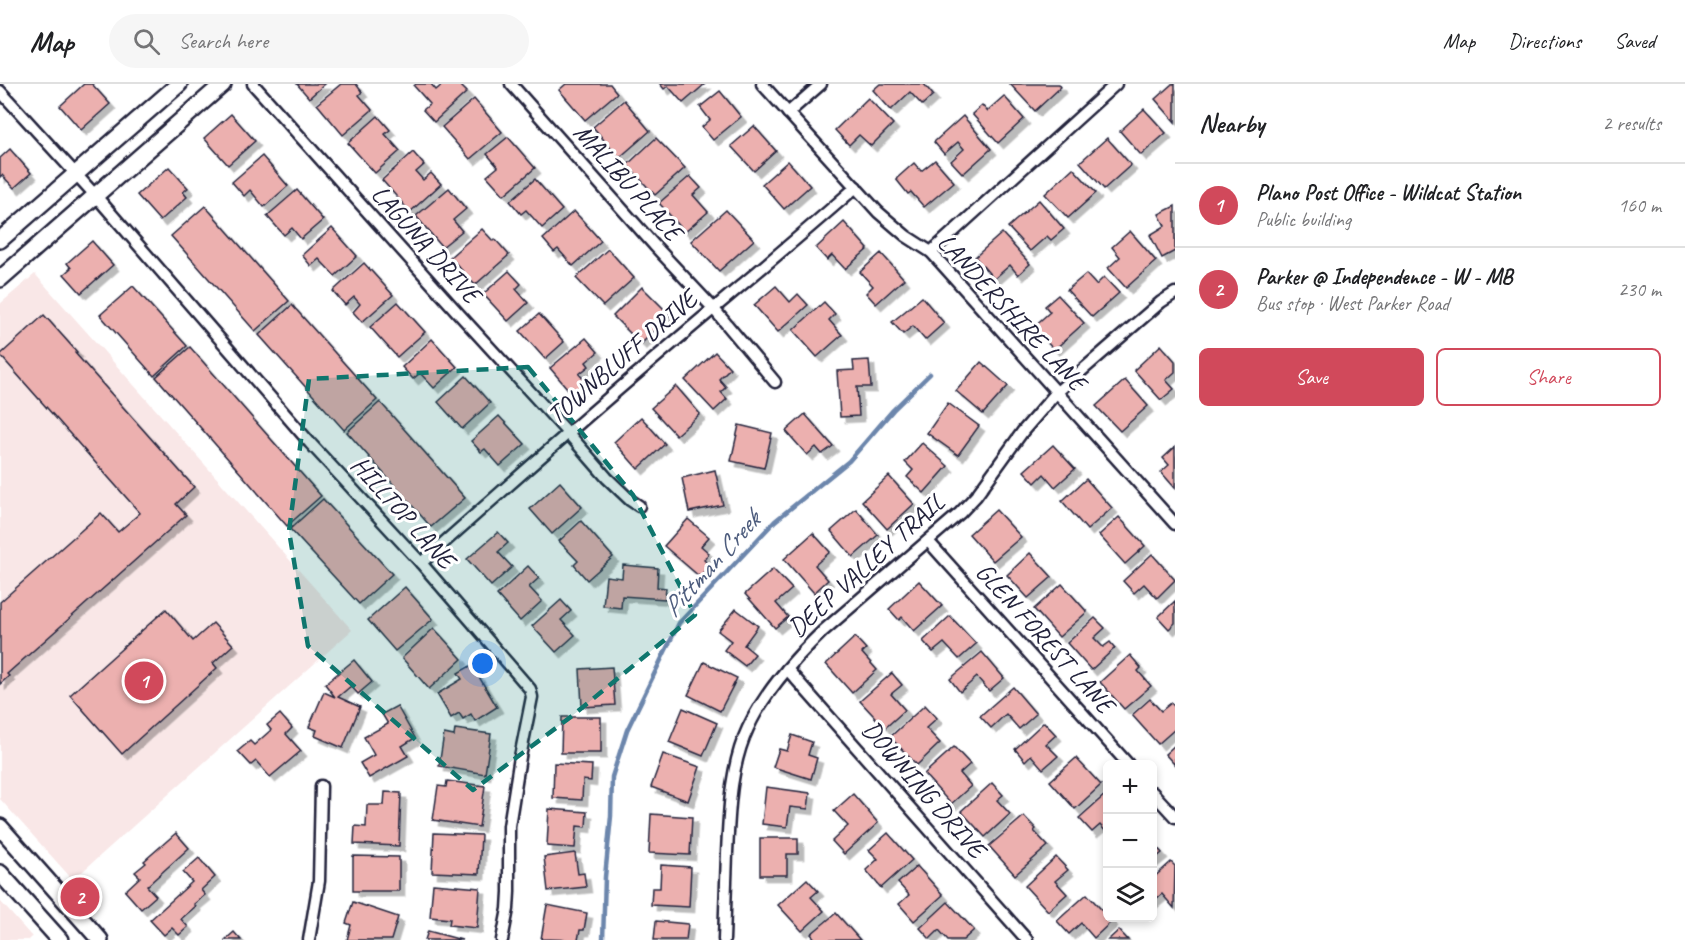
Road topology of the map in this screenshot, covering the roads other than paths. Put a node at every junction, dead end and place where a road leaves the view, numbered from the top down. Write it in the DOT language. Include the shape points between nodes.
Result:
graph roads {
  1 [pos="179,84"];
  2 [pos="223,84"];
  3 [pos="253,84"];
  4 [pos="511,84"];
  5 [pos="762,84"];
  6 [pos="821,84"];
  7 [pos="1116,84"];
  8 [pos="0,91"];
  9 [pos="788,113"];
  10 [pos="75,174"];
  11 [pos="856,187"];
  12 [pos="95,195"];
  13 [pos="0,240"];
  14 [pos="931,252"];
  15 [pos="0,279"];
  16 [pos="1175,292"];
  17 [pos="713,308"];
  18 [pos="776,382"];
  19 [pos="1056,393"];
  20 [pos="568,433"];
  21 [pos="639,506"];
  22 [pos="1175,524"];
  23 [pos="928,541"];
  24 [pos="421,564"];
  25 [pos="787,669"];
  26 [pos="1124,760"];
  27 [pos="321,786"];
  28 [pos="1157,797"];
  29 [pos="1175,817"];
  30 [pos="0,826"];
  31 [pos="0,873"];
  32 [pos="60,940"];
  33 [pos="100,940"];
  34 [pos="309,940"];
  35 [pos="502,940"];
  36 [pos="724,940"];
  37 [pos="1027,940"];
  1 -- 10 [label="main road"];
  2 -- 12 [label="main road"];
  3 -- 20 [label="street, LAGUNA DRIVE"];
  4 -- 17 [label="street, MALIBU PLACE"];
  5 -- 9 [label="street, LANDERSHIRE LANE"];
  6 -- 9 [label="street"];
  7 -- 14 [label="street"];
  8 -- 10 [label="street, HILLTOP LANE"];
  9 -- 11 [label="street, LANDERSHIRE LANE"];
  10 -- 12 [label="street, HILLTOP LANE"];
  10 -- 13 [label="main road"];
  11 -- 14 [label="street, LANDERSHIRE LANE" via="885,218"];
  11 -- 17 [label="street, TOWNBLUFF DRIVE"];
  12 -- 15 [label="main road"];
  12 -- 24 [label="street, HILLTOP LANE"];
  14 -- 19 [label="street, LANDERSHIRE LANE"];
  16 -- 19 [label="street, DEEP VALLEY TRAIL"];
  17 -- 18 [label="street, MALIBU PLACE"];
  17 -- 20 [label="street, TOWNBLUFF DRIVE"];
  19 -- 22 [label="street, LANDERSHIRE LANE"];
  19 -- 23 [label="street, DEEP VALLEY TRAIL" via="976,496"];
  20 -- 21 [label="street, LAGUNA DRIVE" via="607,478"];
  20 -- 24 [label="street, TOWNBLUFF DRIVE"];
  23 -- 25 [label="street, DEEP VALLEY TRAIL" via="823,630"];
  23 -- 26 [label="street, GLEN FOREST LANE"];
  24 -- 35 [label="street, HILLTOP LANE" via="525,681 532,697 509,825 509,901"];
  25 -- 36 [label="street, DEEP VALLEY TRAIL" via="747,729 732,782"];
  25 -- 37 [label="street, DOWNING DRIVE"];
  27 -- 34 [label="street" via="319,881"];
  28 -- 29 [label="street"];
  30 -- 33 [label="main road"];
  31 -- 32 [label="main road"];
}
